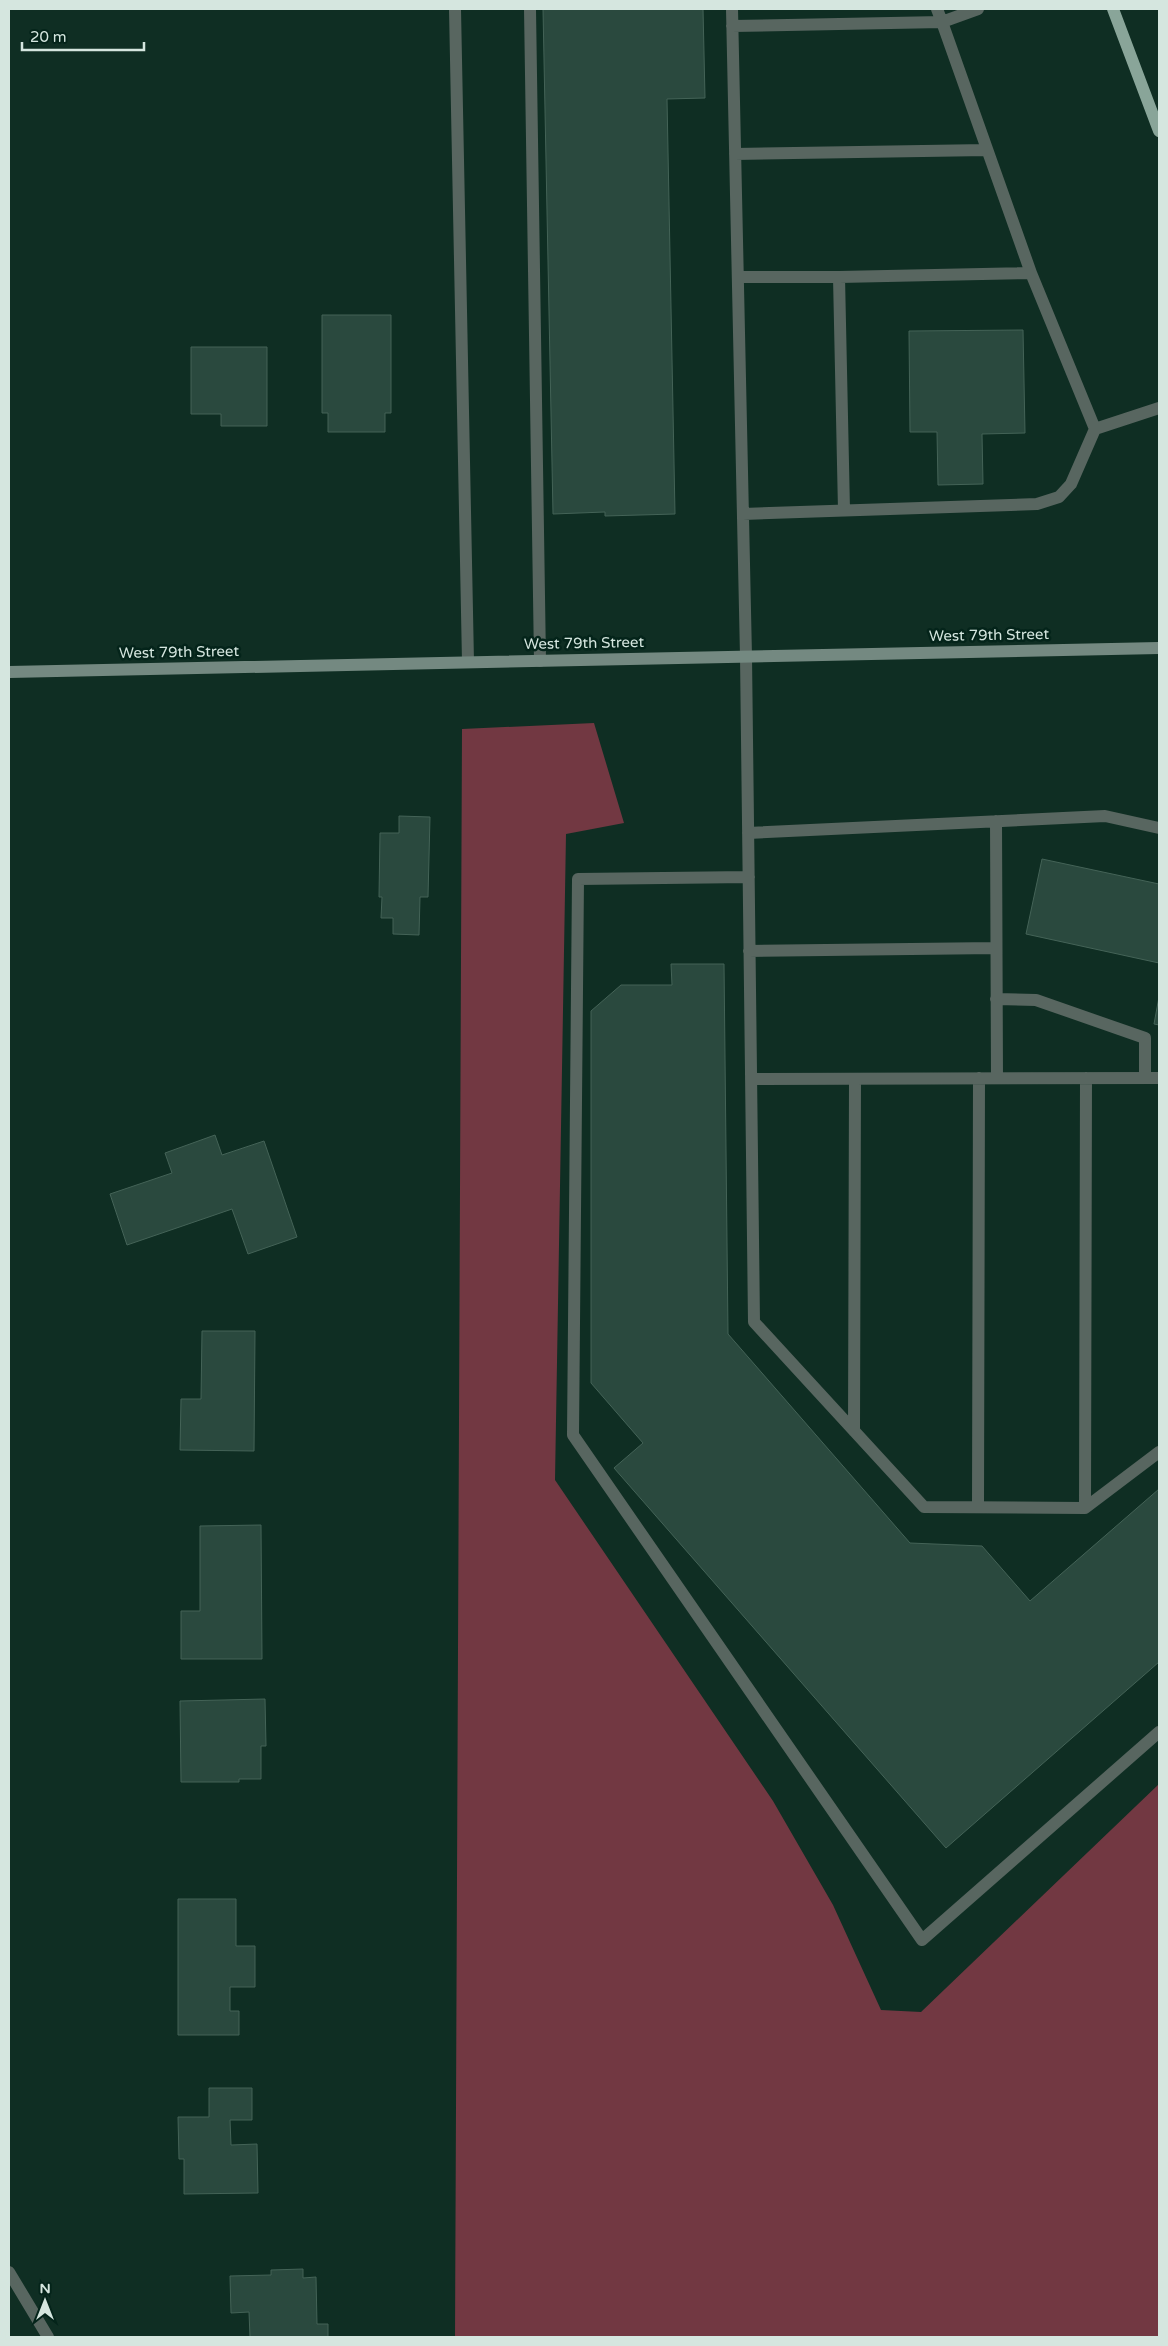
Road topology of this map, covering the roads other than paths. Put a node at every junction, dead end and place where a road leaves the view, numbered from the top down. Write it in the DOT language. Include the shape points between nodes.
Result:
graph roads {
  1 [pos="455,9"];
  2 [pos="530,9"];
  3 [pos="732,9"];
  4 [pos="937,9"];
  5 [pos="978,9"];
  6 [pos="1113,9"];
  7 [pos="942,22"];
  8 [pos="732,26"];
  9 [pos="1159,131"];
  10 [pos="987,150"];
  11 [pos="735,154"];
  12 [pos="1031,273"];
  13 [pos="738,277"];
  14 [pos="840,277"];
  15 [pos="1159,408"];
  16 [pos="1095,429"];
  17 [pos="844,510"];
  18 [pos="743,514"];
  19 [pos="1159,648"];
  20 [pos="746,656"];
  21 [pos="540,660"];
  22 [pos="468,662"];
  23 [pos="9,672"];
  24 [pos="996,821"];
  25 [pos="1159,828"];
  26 [pos="748,833"];
  27 [pos="749,877"];
  28 [pos="996,948"];
  29 [pos="749,950"];
  30 [pos="996,999"];
  31 [pos="979,1078"];
  32 [pos="997,1078"];
  33 [pos="1086,1078"];
  34 [pos="1145,1078"];
  35 [pos="1159,1078"];
  36 [pos="751,1079"];
  37 [pos="855,1079"];
  38 [pos="854,1431"];
  39 [pos="1159,1452"];
  40 [pos="978,1507"];
  41 [pos="1085,1508"];
  42 [pos="1159,1732"];
  43 [pos="9,2272"];
  44 [pos="48,2337"];
  1 -- 22 [label="street"];
  2 -- 21 [label="street"];
  3 -- 8 [label="street"];
  4 -- 7 [label="street"];
  5 -- 7 [label="street"];
  6 -- 9 [label="main road"];
  7 -- 8 [label="street"];
  7 -- 10 [label="street"];
  8 -- 11 [label="street"];
  10 -- 11 [label="street"];
  10 -- 12 [label="street"];
  11 -- 13 [label="street"];
  12 -- 14 [label="street"];
  12 -- 16 [label="street"];
  13 -- 14 [label="street"];
  13 -- 18 [label="street"];
  14 -- 17 [label="street"];
  15 -- 16 [label="street"];
  16 -- 17 [label="street" via="1071,484 1059,497 1037,504"];
  17 -- 18 [label="street"];
  18 -- 20 [label="street"];
  19 -- 20 [label="main road, West 79th Street"];
  20 -- 21 [label="main road, West 79th Street"];
  20 -- 26 [label="street"];
  21 -- 22 [label="main road, West 79th Street"];
  22 -- 23 [label="main road, West 79th Street"];
  24 -- 25 [label="street" via="1105,816"];
  24 -- 26 [label="street"];
  24 -- 28 [label="street"];
  26 -- 27 [label="street"];
  27 -- 29 [label="street"];
  27 -- 42 [label="street" via="578,879 573,1435 922,1940"];
  28 -- 29 [label="street"];
  28 -- 30 [label="street"];
  29 -- 36 [label="street"];
  30 -- 32 [label="street"];
  30 -- 34 [label="street" via="1036,1000 1145,1038"];
  31 -- 32 [label="street"];
  31 -- 37 [label="street"];
  31 -- 40 [label="street"];
  32 -- 33 [label="street"];
  33 -- 34 [label="street"];
  33 -- 41 [label="street"];
  34 -- 35 [label="street"];
  36 -- 37 [label="street"];
  36 -- 38 [label="street" via="754,1322"];
  37 -- 38 [label="street"];
  38 -- 40 [label="street" via="924,1507"];
  39 -- 41 [label="street"];
  40 -- 41 [label="street"];
  43 -- 44 [label="street"];
}
